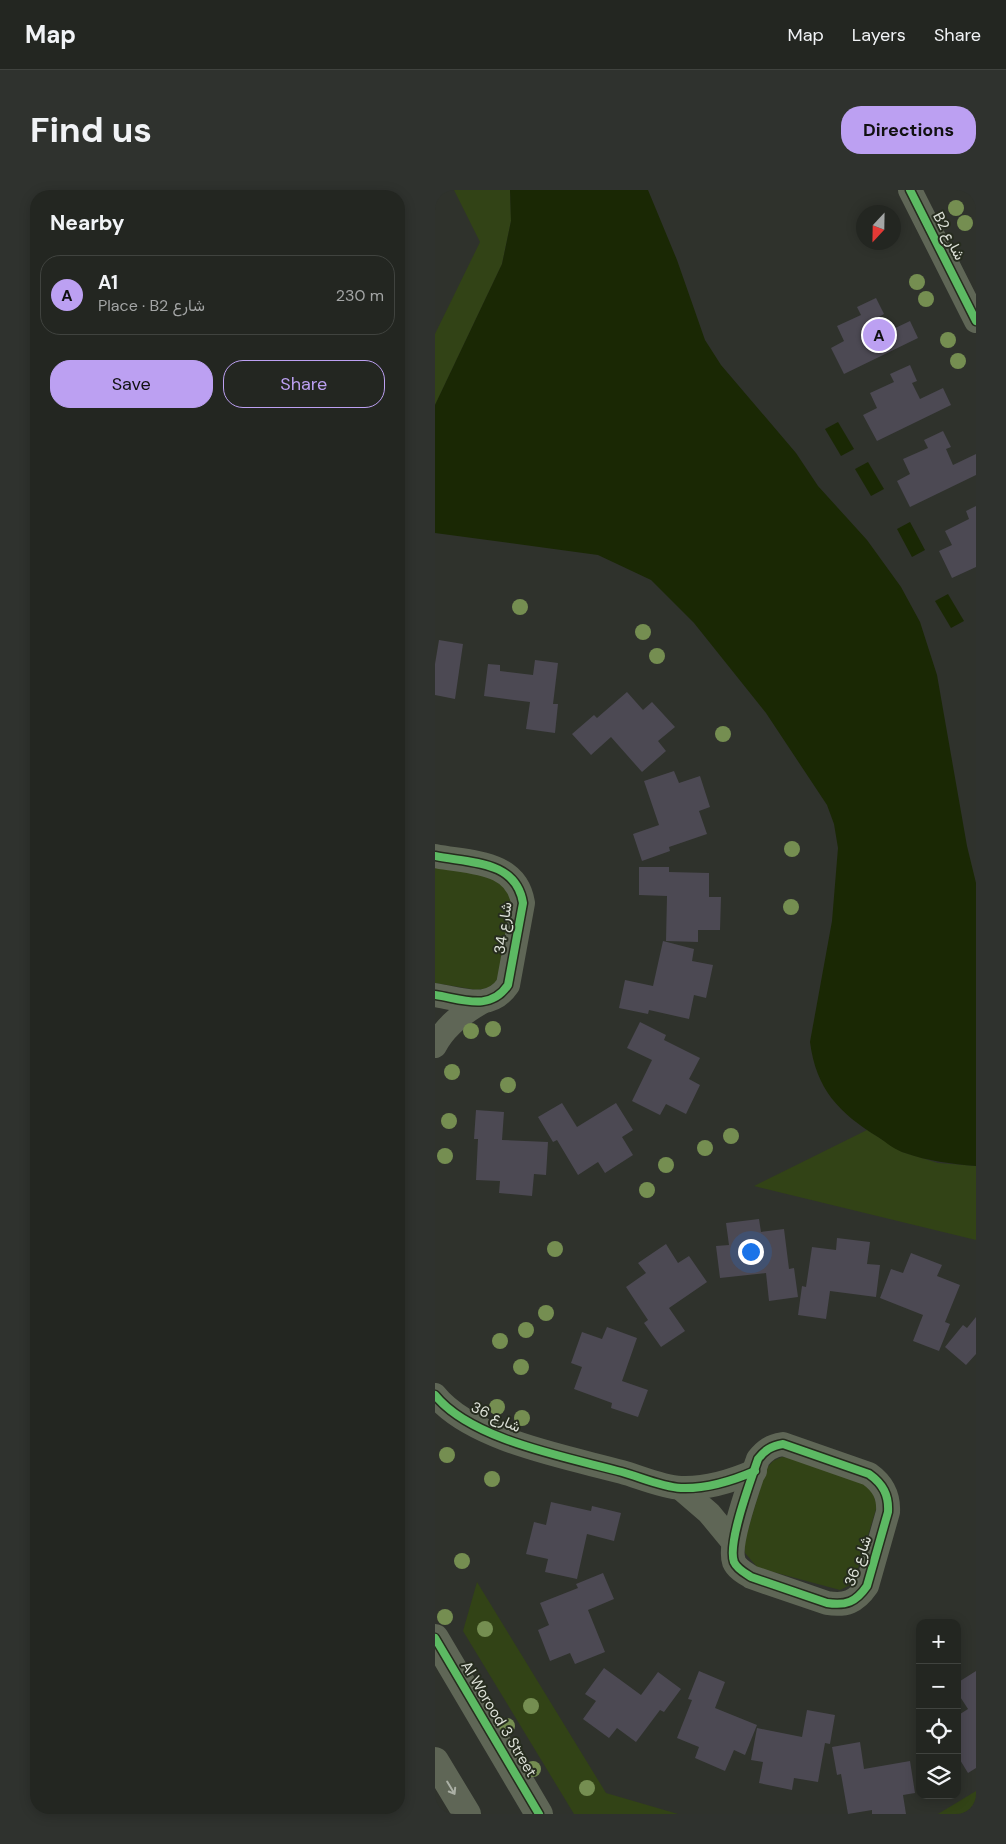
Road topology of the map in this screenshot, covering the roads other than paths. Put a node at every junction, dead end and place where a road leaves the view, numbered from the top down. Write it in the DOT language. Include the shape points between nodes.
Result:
graph roads {
  1 [pos="910,190"];
  2 [pos="976,321"];
  3 [pos="435,856"];
  4 [pos="435,995"];
  5 [pos="482,1002"];
  6 [pos="435,1046"];
  7 [pos="435,1395"];
  8 [pos="755,1471"];
  9 [pos="680,1488"];
  10 [pos="733,1542"];
  11 [pos="435,1638"];
  12 [pos="435,1761"];
  13 [pos="467,1814"];
  14 [pos="539,1814"];
  1 -- 2 [label="street, B2 شارع"];
  3 -- 5 [label="street, شارع 34" via="507,872 521,891 523,903 508,985 497,997"];
  4 -- 5 [label="street"];
  5 -- 6 [label="street, شارع 34" via="450,1025"];
  7 -- 9 [label="street, شارع 36" via="469,1422 501,1437"];
  8 -- 9 [label="street, شارع 36" via="718,1484"];
  8 -- 10 [label="street, شارع 36"];
  8 -- 10 [label="street, شارع 36" via="764,1451 783,1444 869,1474 879,1481 889,1501 888,1512 867,1586 850,1603 827,1603 742,1572 735,1563"];
  9 -- 10 [label="street, شارع 36" via="709,1513"];
  11 -- 14 [label="street, Al Worood 3 Street"];
  12 -- 13 [label="street, one-way"];
}
